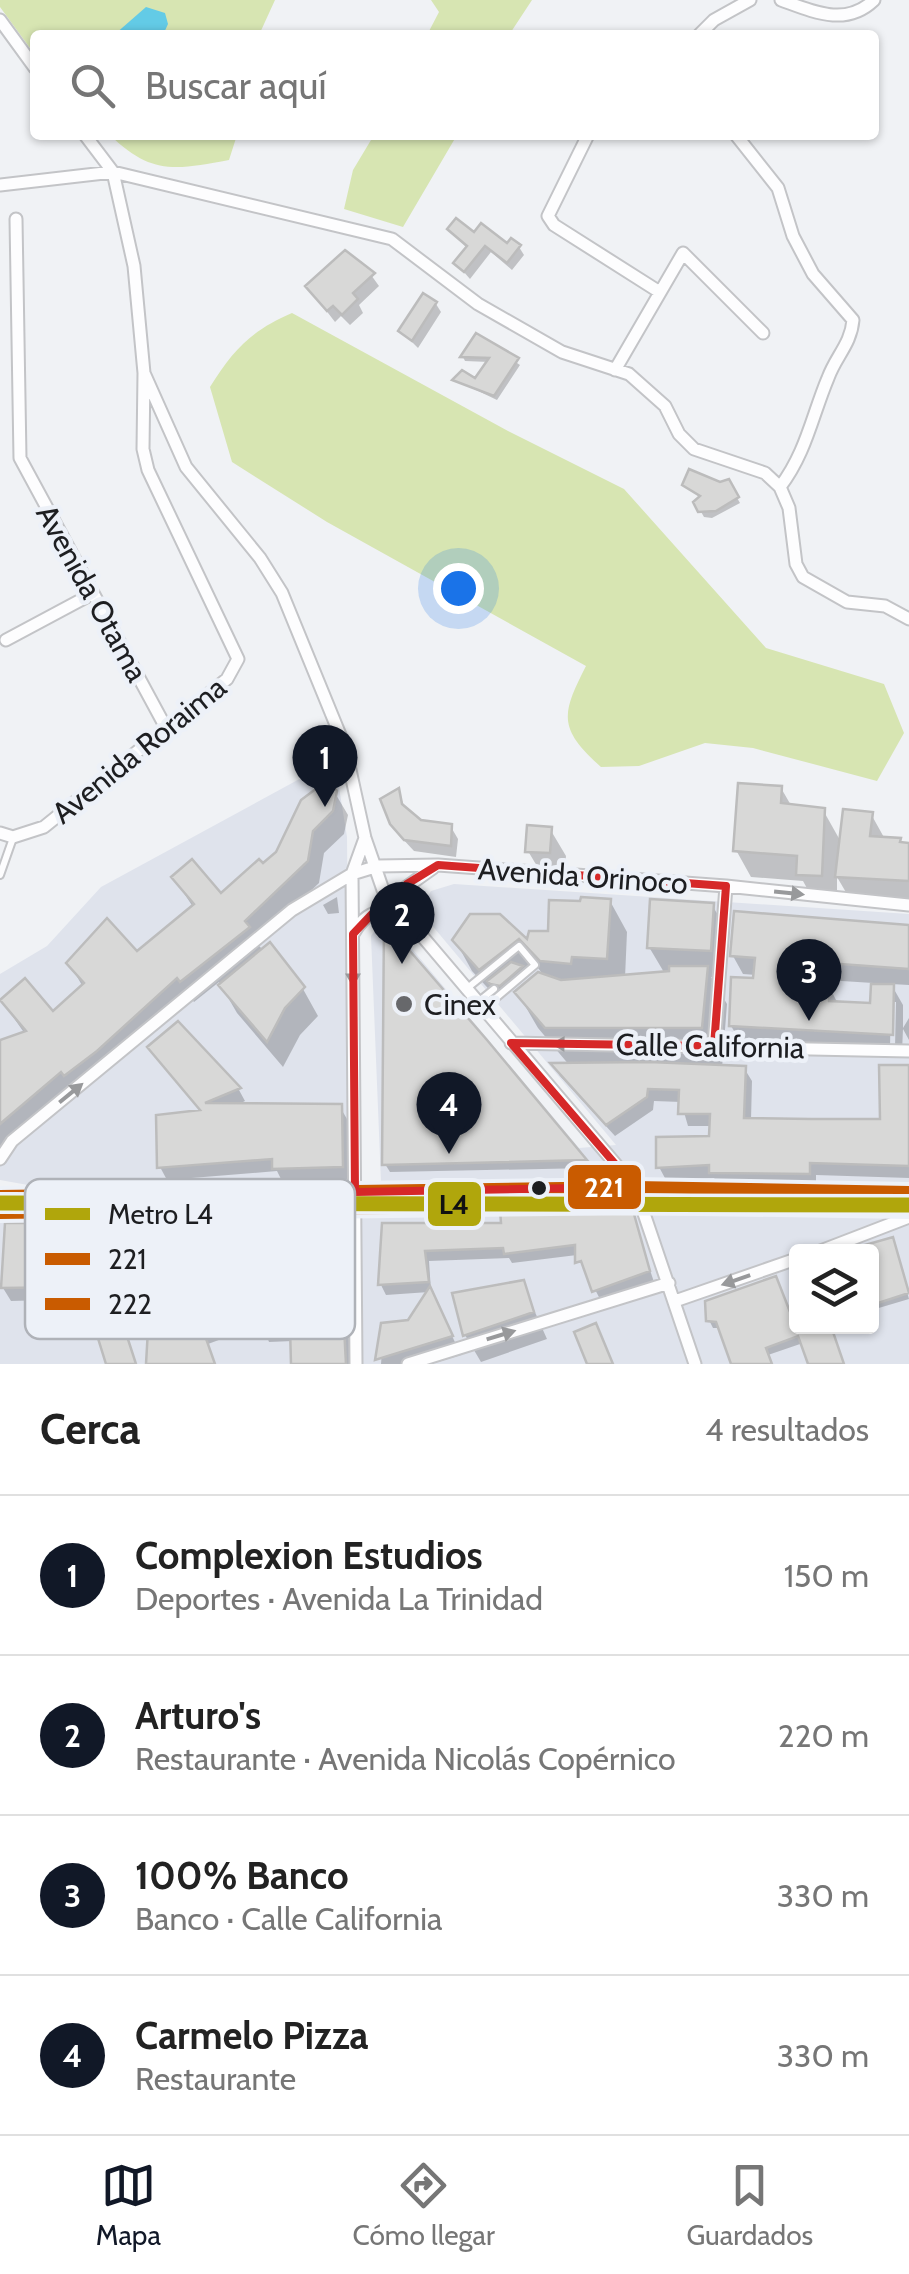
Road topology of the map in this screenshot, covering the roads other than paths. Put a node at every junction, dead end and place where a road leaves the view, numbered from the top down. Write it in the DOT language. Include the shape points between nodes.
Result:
graph roads {
  1 [pos="750,0"];
  2 [pos="781,0"];
  3 [pos="874,0"];
  4 [pos="0,20"];
  5 [pos="704,30"];
  6 [pos="30,61"];
  7 [pos="89,140"];
  8 [pos="586,140"];
  9 [pos="740,140"];
  10 [pos="114,172"];
  11 [pos="0,185"];
  12 [pos="16,220"];
  13 [pos="658,291"];
  14 [pos="763,334"];
  15 [pos="616,370"];
  16 [pos="144,372"];
  17 [pos="780,487"];
  18 [pos="92,594"];
  19 [pos="909,619"];
  20 [pos="6,640"];
  21 [pos="165,726"];
  22 [pos="0,833"];
  23 [pos="14,837"];
  24 [pos="366,838"];
  25 [pos="438,865"];
  26 [pos="378,866"];
  27 [pos="352,874"];
  28 [pos="0,875"];
  29 [pos="726,886"];
  30 [pos="909,905"];
  31 [pos="402,916"];
  32 [pos="353,934"];
  33 [pos="494,988"];
  34 [pos="465,990"];
  35 [pos="479,1006"];
  36 [pos="511,1043"];
  37 [pos="714,1046"];
  38 [pos="909,1051"];
  39 [pos="0,1158"];
  40 [pos="355,1179"];
  41 [pos="636,1187"];
  42 [pos="355,1192"];
  43 [pos="909,1192"];
  44 [pos="0,1196"];
  45 [pos="25,1196"];
  46 [pos="909,1217"];
  47 [pos="839,1244"];
  48 [pos="789,1261"];
  49 [pos="669,1283"];
  50 [pos="674,1301"];
  51 [pos="356,1364"];
  52 [pos="408,1364"];
  53 [pos="695,1364"];
  1 -- 5 [label="street"];
  2 -- 3 [label="street" via="841,16 861,13"];
  4 -- 6 [label="street"];
  7 -- 10 [label="street, Avenida Roraima"];
  8 -- 13 [label="street" via="548,216"];
  9 -- 17 [label="street" via="778,188 813,274 853,320 808,442"];
  10 -- 11 [label="street"];
  10 -- 15 [label="street" via="392,239 478,304 562,352"];
  10 -- 16 [label="street, Avenida Roraima" via="134,266"];
  12 -- 18 [label="street, Avenida Otama" via="20,458"];
  13 -- 14 [label="street" via="684,253"];
  13 -- 15 [label="street"];
  15 -- 17 [label="street" via="666,406 686,444 748,464"];
  16 -- 21 [label="street, Avenida Roraima" via="148,470 238,659 232,674"];
  16 -- 24 [label="street" via="186,467 282,593 345,747"];
  17 -- 19 [label="street" via="803,578 847,602 886,606"];
  18 -- 20 [label="street"];
  18 -- 21 [label="street, Avenida Otama"];
  21 -- 23 [label="street, Avenida Roraima" via="44,826"];
  22 -- 23 [label="street"];
  23 -- 28 [label="lane"];
  24 -- 26 [label="street"];
  24 -- 27 [label="street"];
  25 -- 26 [label="street, Avenida Orinoco"];
  25 -- 29 [label="street, Avenida Orinoco"];
  25 -- 31 [label="street" via="402,890"];
  26 -- 27 [label="street, Avenida Orinoco"];
  26 -- 31 [label="street" via="383,890"];
  27 -- 32 [label="street"];
  39 -- 27 [label="street, Avenida Orinoco, one-way" via="12,1141 292,910"];
  29 -- 30 [label="street, Avenida Orinoco, one-way"];
  29 -- 37 [label="street"];
  31 -- 32 [label="street" via="378,911"];
  31 -- 34 [label="street"];
  32 -- 40 [label="street, one-way"];
  33 -- 35 [label="lane"];
  34 -- 35 [label="street"];
  34 -- 35 [label="lane" via="520,946 535,965"];
  35 -- 36 [label="street"];
  37 -- 36 [label="street, Calle California, one-way"];
  36 -- 41 [label="street"];
  37 -- 38 [label="street, Calle California"];
  41 -- 42 [label="street"];
  41 -- 43 [label="street"];
  41 -- 49 [label="street"];
  42 -- 51 [label="street"];
  44 -- 45 [label="street"];
  46 -- 47 [label="street"];
  48 -- 50 [label="street, one-way"];
  49 -- 50 [label="street"];
  52 -- 49 [label="street, one-way"];
  50 -- 53 [label="street"];
}
